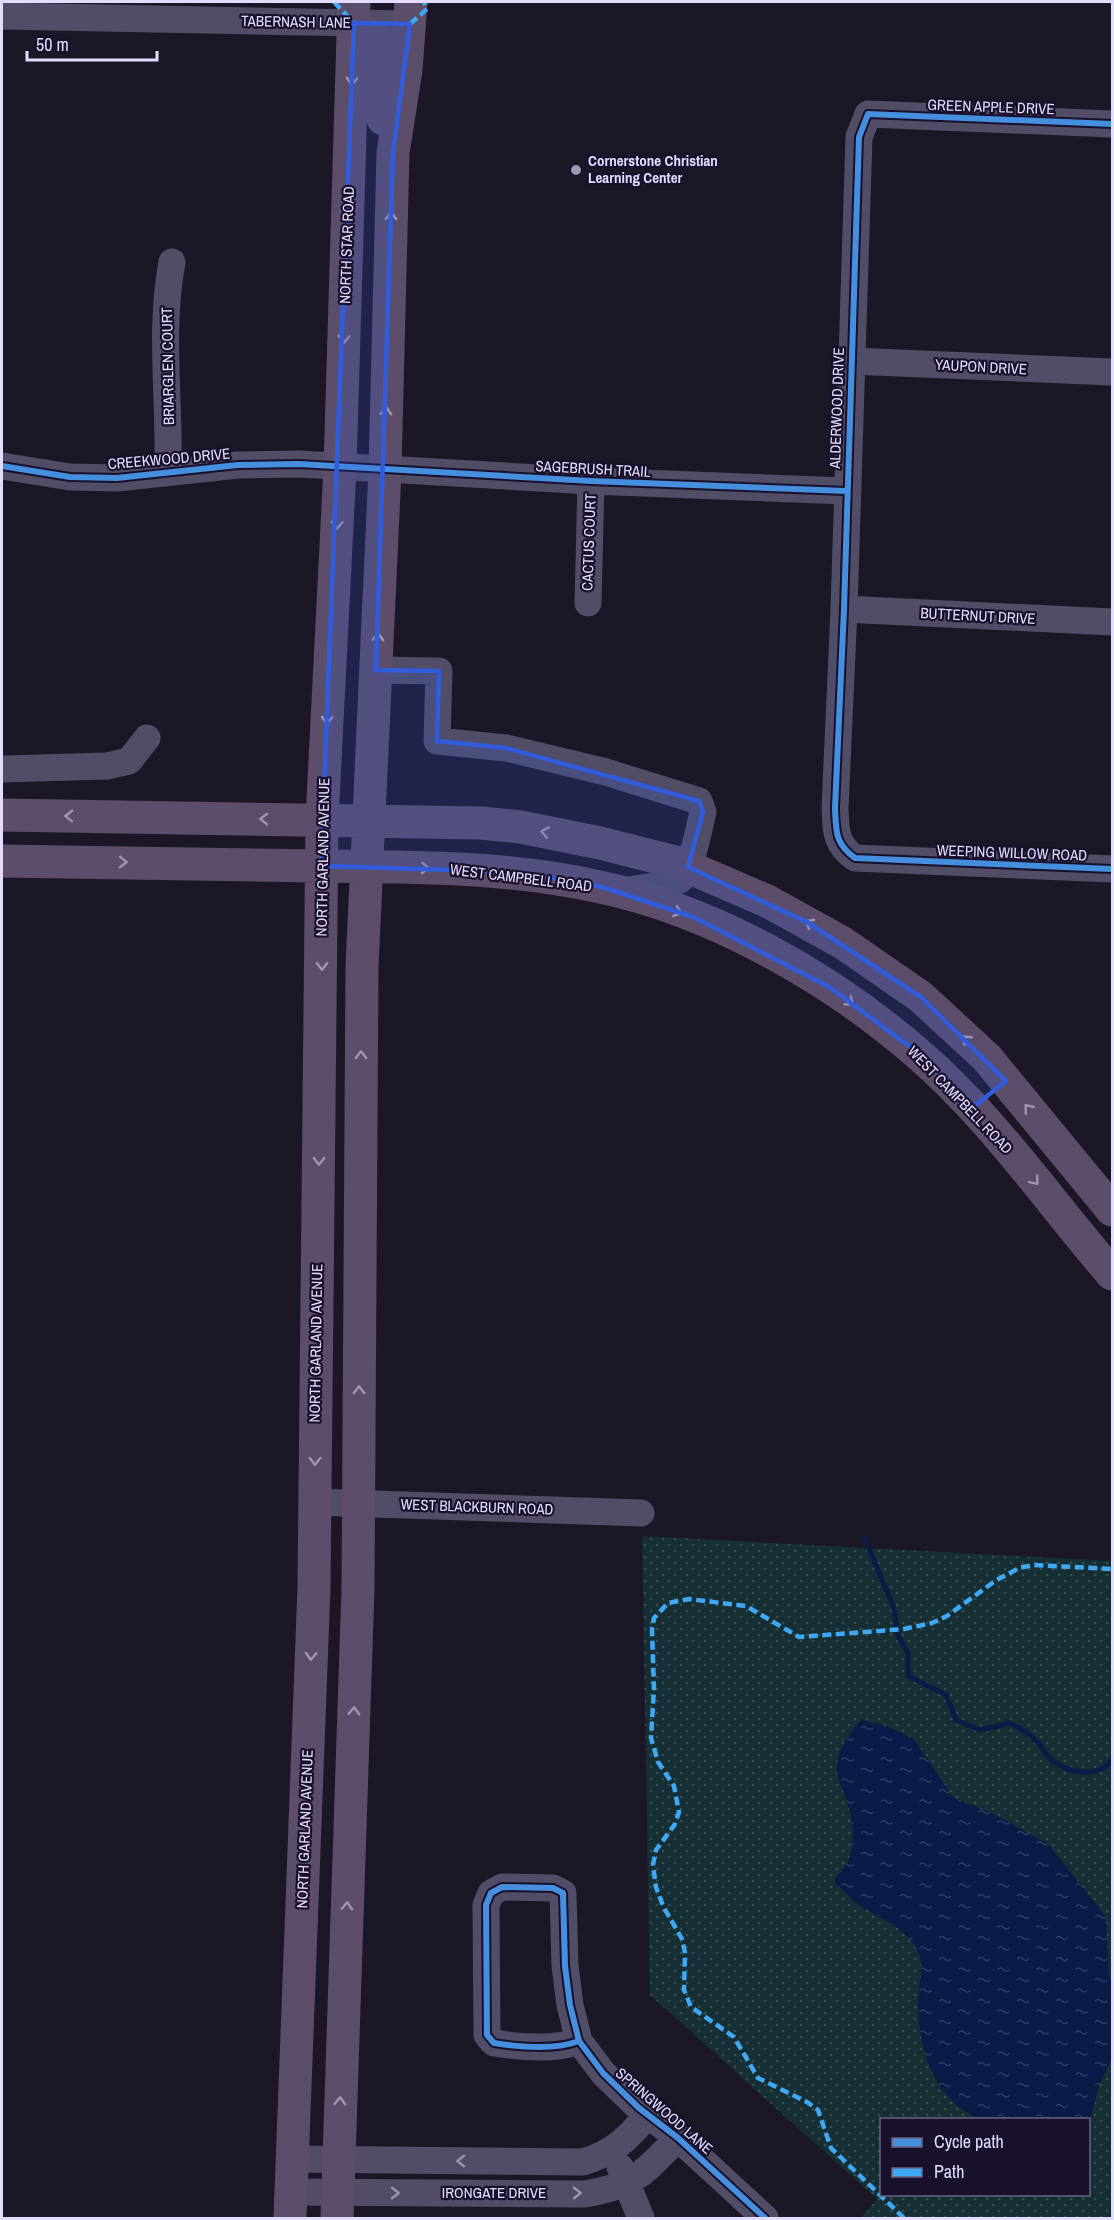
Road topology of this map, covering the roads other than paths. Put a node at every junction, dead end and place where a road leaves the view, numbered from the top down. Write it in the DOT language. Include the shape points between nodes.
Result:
graph roads {
  1 [pos="175,10"];
  2 [pos="354,12"];
  3 [pos="410,13"];
  4 [pos="2,16"];
  5 [pos="868,114"];
  6 [pos="1113,124"];
  7 [pos="393,153"];
  8 [pos="172,262"];
  9 [pos="850,361"];
  10 [pos="1113,372"];
  11 [pos="2,466"];
  12 [pos="340,467"];
  13 [pos="385,470"];
  14 [pos="168,471"];
  15 [pos="591,482"];
  16 [pos="846,491"];
  17 [pos="588,603"];
  18 [pos="844,609"];
  19 [pos="1113,622"];
  20 [pos="376,670"];
  21 [pos="147,738"];
  22 [pos="2,769"];
  23 [pos="2,815"];
  24 [pos="322,819"];
  25 [pos="368,821"];
  26 [pos="842,849"];
  27 [pos="2,861"];
  28 [pos="321,866"];
  29 [pos="367,866"];
  30 [pos="687,867"];
  31 [pos="1113,869"];
  32 [pos="618,892"];
  33 [pos="1006,1081"];
  34 [pos="972,1108"];
  35 [pos="1113,1210"];
  36 [pos="1113,1274"];
  37 [pos="314,1502"];
  38 [pos="358,1504"];
  39 [pos="641,1513"];
  40 [pos="579,2042"];
  41 [pos="648,2114"];
  42 [pos="678,2138"];
  43 [pos="612,2152"];
  44 [pos="292,2159"];
  45 [pos="338,2159"];
  46 [pos="628,2183"];
  47 [pos="291,2205"];
  48 [pos="337,2205"];
  49 [pos="641,2218"];
  50 [pos="765,2218"];
  1 -- 2 [label="street, TABERNASH LANE"];
  1 -- 4 [label="street, TABERNASH LANE"];
  2 -- 3 [label="street, TABERNASH LANE"];
  2 -- 7 [label="main road" via="382,50 384,121"];
  2 -- 12 [label="main road, NORTH STAR ROAD, one-way"];
  3 -- 7 [label="main road"];
  5 -- 6 [label="street, GREEN APPLE DRIVE"];
  5 -- 9 [label="street, ALDERWOOD DRIVE" via="859,137"];
  13 -- 7 [label="main road, one-way"];
  8 -- 14 [label="street, BRIARGLEN COURT" via="165,333"];
  9 -- 10 [label="street, YAUPON DRIVE"];
  9 -- 16 [label="street, ALDERWOOD DRIVE"];
  11 -- 14 [label="street, CREEKWOOD DRIVE" via="70,477 117,478"];
  12 -- 13 [label="street, SAGEBRUSH TRAIL"];
  12 -- 14 [label="street, CREEKWOOD DRIVE" via="238,465"];
  12 -- 24 [label="main road, NORTH GARLAND AVENUE, one-way"];
  13 -- 15 [label="street, SAGEBRUSH TRAIL"];
  20 -- 13 [label="main road, one-way"];
  15 -- 16 [label="street, SAGEBRUSH TRAIL"];
  15 -- 17 [label="street, CACTUS COURT"];
  16 -- 18 [label="street, ALDERWOOD DRIVE"];
  18 -- 19 [label="street, BUTTERNUT DRIVE"];
  18 -- 26 [label="street, ALDERWOOD DRIVE" via="835,808 835,827"];
  20 -- 25 [label="main road"];
  20 -- 30 [label="street" via="440,671 436,741 506,748 606,772 699,801 704,812"];
  21 -- 22 [label="street" via="129,761 107,766"];
  24 -- 23 [label="main road, one-way"];
  24 -- 25 [label="main road"];
  24 -- 28 [label="main road, NORTH GARLAND AVENUE"];
  25 -- 29 [label="main road"];
  30 -- 25 [label="main road, one-way" via="521,827"];
  26 -- 31 [label="street, WEEPING WILLOW ROAD" via="855,858 874,860"];
  27 -- 28 [label="main road, WEST CAMPBELL ROAD, one-way"];
  28 -- 29 [label="main road, WEST CAMPBELL ROAD"];
  28 -- 37 [label="main road, NORTH GARLAND AVENUE, one-way"];
  29 -- 32 [label="main road, WEST CAMPBELL ROAD, one-way" via="485,871 559,879"];
  38 -- 29 [label="main road, one-way" via="362,968"];
  30 -- 32 [label="street" via="680,880 669,884"];
  33 -- 30 [label="main road, one-way" via="987,1058 921,997 843,943 767,901"];
  32 -- 34 [label="main road, WEST CAMPBELL ROAD, one-way" via="693,916 789,962 917,1052"];
  33 -- 34 [label="main road"];
  35 -- 33 [label="main road, one-way"];
  34 -- 36 [label="main road, WEST CAMPBELL ROAD, one-way"];
  37 -- 38 [label="street, WEST BLACKBURN ROAD"];
  37 -- 44 [label="main road, NORTH GARLAND AVENUE, one-way"];
  38 -- 39 [label="street, WEST BLACKBURN ROAD"];
  45 -- 38 [label="main road, one-way"];
  40 -- 40 [label="street, SPRINGWOOD LANE" via="565,1966 563,1893 553,1888 495,1890 486,1905 485,2030 489,2039 508,2045"];
  40 -- 41 [label="street, SPRINGWOOD LANE" via="603,2073"];
  41 -- 42 [label="street, SPRINGWOOD LANE"];
  41 -- 43 [label="street, IRONGATE DRIVE"];
  42 -- 46 [label="street, IRONGATE DRIVE" via="641,2176"];
  42 -- 50 [label="street, SPRINGWOOD LANE"];
  43 -- 45 [label="street, IRONGATE DRIVE, one-way" via="583,2162"];
  43 -- 46 [label="street"];
  44 -- 45 [label="street, IRONGATE DRIVE"];
  44 -- 47 [label="main road, NORTH GARLAND AVENUE"];
  45 -- 48 [label="main road"];
  48 -- 46 [label="street, IRONGATE DRIVE, one-way" via="585,2194"];
  46 -- 49 [label="street"];
  47 -- 48 [label="street, IRONGATE DRIVE"];
}
